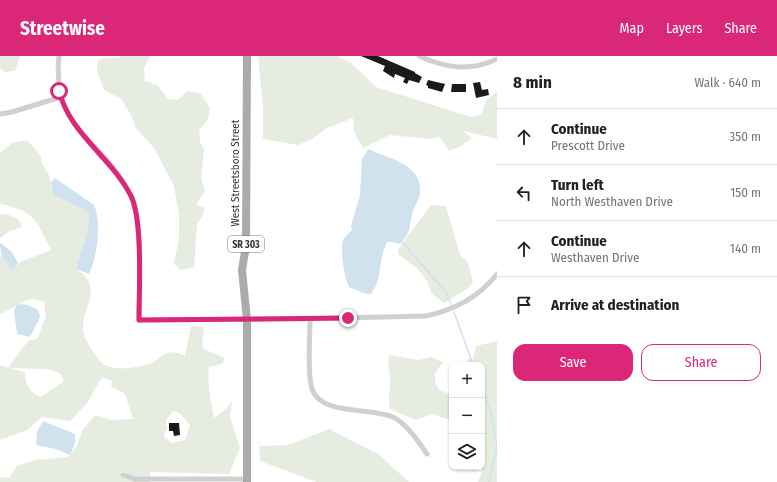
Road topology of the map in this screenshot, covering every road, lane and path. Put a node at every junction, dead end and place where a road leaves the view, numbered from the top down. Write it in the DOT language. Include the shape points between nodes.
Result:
graph roads {
  1 [pos="59,56"];
  2 [pos="247,56"];
  3 [pos="419,56"];
  4 [pos="497,59"];
  5 [pos="60,97"];
  6 [pos="0,114"];
  7 [pos="497,274"];
  8 [pos="310,319"];
  9 [pos="246,320"];
  10 [pos="427,454"];
  11 [pos="123,475"];
  12 [pos="247,480"];
  1 -- 5 [label="street"];
  2 -- 9 [label="main road, West Streetsboro Street / SR 303" via="246,246 242,270"];
  3 -- 4 [label="street" via="443,66 461,68 482,66"];
  5 -- 6 [label="street"];
  5 -- 9 [label="street" via="72,123 119,177 133,202 138,225 139,320"];
  7 -- 8 [label="street" via="471,299 436,314 413,317"];
  8 -- 9 [label="street"];
  8 -- 10 [label="street" via="311,382 315,395 333,407 376,412 395,419 414,434"];
  9 -- 12 [label="main road, West Streetsboro Street / SR 303"];
  11 -- 12 [label="street" via="135,479"];
}
